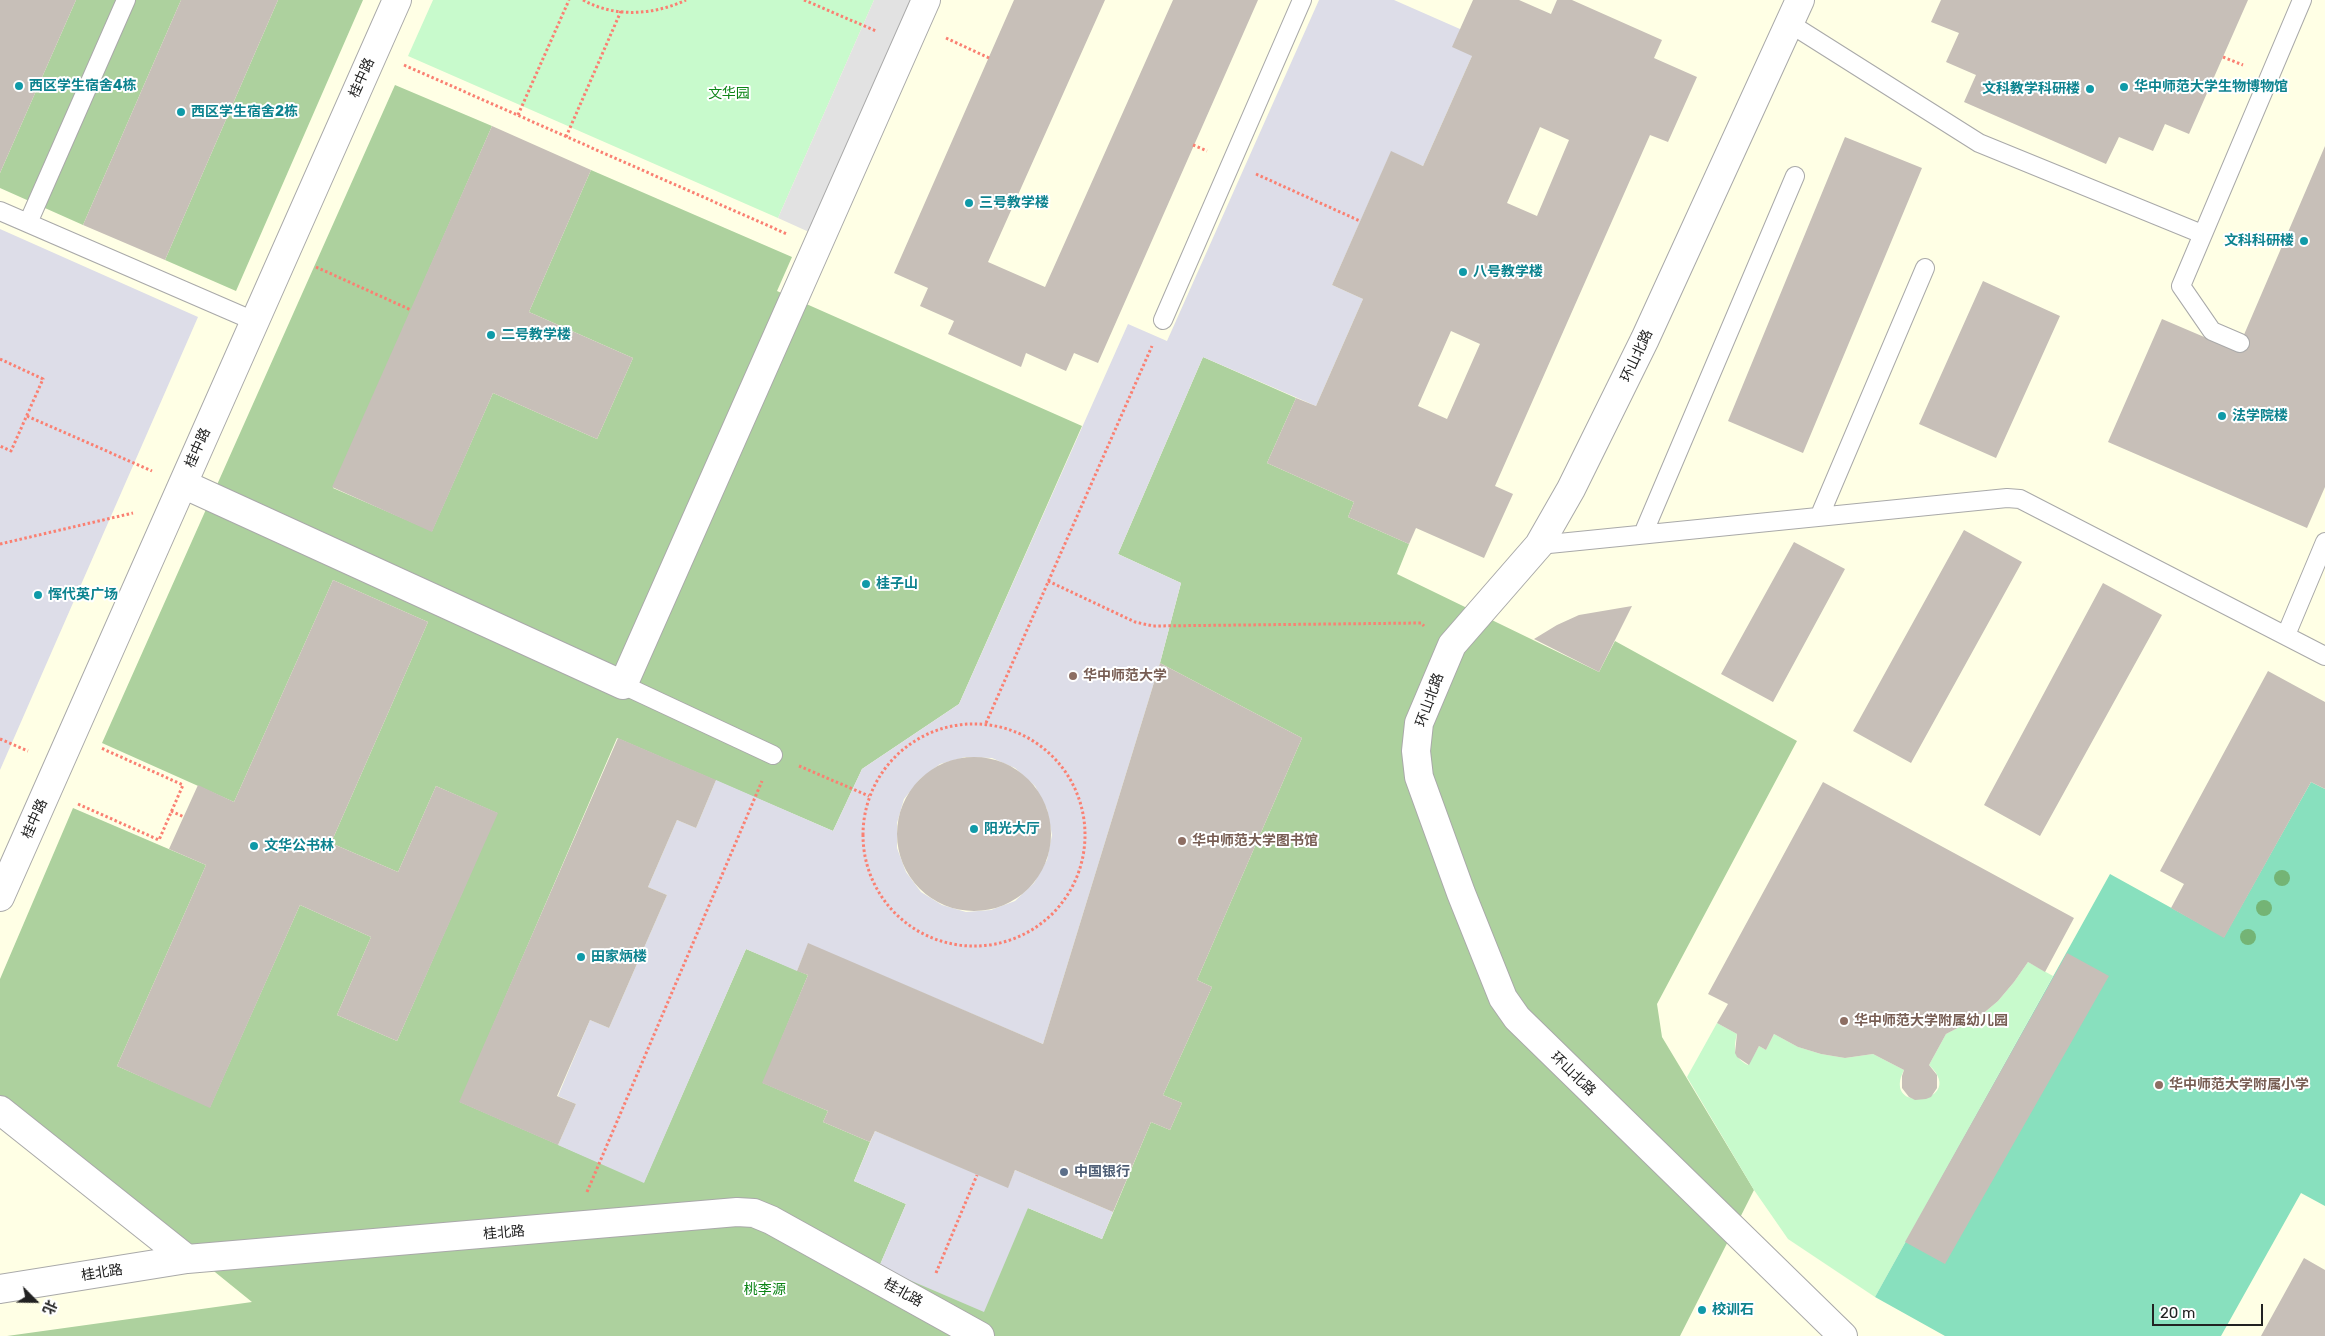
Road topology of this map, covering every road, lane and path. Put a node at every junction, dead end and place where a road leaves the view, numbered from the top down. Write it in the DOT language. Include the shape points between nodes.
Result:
graph roads {
  1 [pos="126,0"];
  2 [pos="397,0"];
  3 [pos="569,0"];
  4 [pos="584,0"];
  5 [pos="686,0"];
  6 [pos="804,0"];
  7 [pos="926,0"];
  8 [pos="1302,0"];
  9 [pos="2302,0"];
  10 [pos="1791,7"];
  11 [pos="621,11"];
  12 [pos="911,34"];
  13 [pos="374,52"];
  14 [pos="989,58"];
  15 [pos="518,115"];
  16 [pos="566,137"];
  17 [pos="1193,145"];
  18 [pos="1230,162"];
  19 [pos="1795,176"];
  20 [pos="0,212"];
  21 [pos="1360,221"];
  22 [pos="28,223"];
  23 [pos="2202,234"];
  24 [pos="816,247"];
  25 [pos="285,253"];
  26 [pos="1925,268"];
  27 [pos="411,310"];
  28 [pos="1163,320"];
  29 [pos="254,321"];
  30 [pos="2240,343"];
  31 [pos="0,360"];
  32 [pos="27,416"];
  33 [pos="0,446"];
  34 [pos="178,494"];
  35 [pos="1820,516"];
  36 [pos="1643,534"];
  37 [pos="2325,542"];
  38 [pos="0,544"];
  39 [pos="1539,545"];
  40 [pos="1048,581"];
  41 [pos="1421,623"];
  42 [pos="2286,635"];
  43 [pos="2325,656"];
  44 [pos="623,685"];
  45 [pos="986,723"];
  46 [pos="72,736"];
  47 [pos="773,755"];
  48 [pos="47,790"];
  49 [pos="869,796"];
  50 [pos="171,811"];
  51 [pos="184,817"];
  52 [pos="0,896"];
  53 [pos="0,1110"];
  54 [pos="599,1162"];
  55 [pos="977,1174"];
  56 [pos="187,1260"];
  57 [pos="0,1289"];
  58 [pos="922,1304"];
  59 [pos="980,1336"];
  60 [pos="1843,1336"];
  1 -- 22 [label="lane"];
  2 -- 13 [label="street, 桂中路"];
  3 -- 15 [label="path"];
  4 -- 11 [label="path"];
  5 -- 11 [label="path" via="648,12"];
  6 -- 12 [label="path"];
  7 -- 12 [label="street"];
  8 -- 18 [label="lane"];
  9 -- 23 [label="lane"];
  10 -- 23 [label="lane" via="1979,143"];
  10 -- 39 [label="street, 环山北路" via="1602,430"];
  11 -- 16 [label="path"];
  12 -- 14 [label="path"];
  12 -- 24 [label="street"];
  13 -- 15 [label="path"];
  13 -- 25 [label="street, 桂中路"];
  15 -- 16 [label="path"];
  16 -- 24 [label="path"];
  17 -- 18 [label="path"];
  18 -- 21 [label="path"];
  18 -- 28 [label="lane"];
  19 -- 36 [label="lane"];
  20 -- 22 [label="lane"];
  22 -- 29 [label="lane"];
  23 -- 30 [label="lane" via="2180,286 2212,331"];
  24 -- 44 [label="street"];
  25 -- 27 [label="path"];
  25 -- 29 [label="street, 桂中路"];
  26 -- 35 [label="lane"];
  28 -- 40 [label="path"];
  29 -- 34 [label="street, 桂中路"];
  31 -- 32 [label="path" via="43,379"];
  32 -- 33 [label="path" via="11,451"];
  32 -- 34 [label="path"];
  34 -- 38 [label="path"];
  34 -- 44 [label="street"];
  34 -- 46 [label="street, 桂中路"];
  35 -- 36 [label="lane"];
  35 -- 42 [label="lane" via="2020,499"];
  36 -- 39 [label="lane"];
  37 -- 42 [label="lane"];
  39 -- 60 [label="street, 环山北路" via="1452,645 1420,723 1416,751 1419,777 1461,893 1504,998 1517,1018"];
  40 -- 41 [label="path" via="1135,622 1153,626"];
  40 -- 45 [label="path"];
  42 -- 43 [label="lane"];
  44 -- 47 [label="lane"];
  45 -- 49 [label="path" via="940,728 917,739 881,774"];
  45 -- 49 [label="path" via="1011,729 1050,753 1065,770 1083,812 1083,858 1076,880 1054,911 1031,930 1010,940 965,946 942,942 902,921 886,905 866,864 864,818"];
  46 -- 48 [label="street, 桂中路"];
  46 -- 50 [label="path" via="183,785"];
  47 -- 49 [label="path"];
  47 -- 54 [label="path"];
  48 -- 50 [label="path" via="158,840"];
  48 -- 52 [label="street, 桂中路"];
  50 -- 51 [label="path"];
  53 -- 56 [label="street"];
  55 -- 58 [label="path"];
  56 -- 57 [label="street, 桂北路"];
  56 -- 58 [label="street, 桂北路" via="754,1213"];
  58 -- 59 [label="street, 桂北路"];
}
